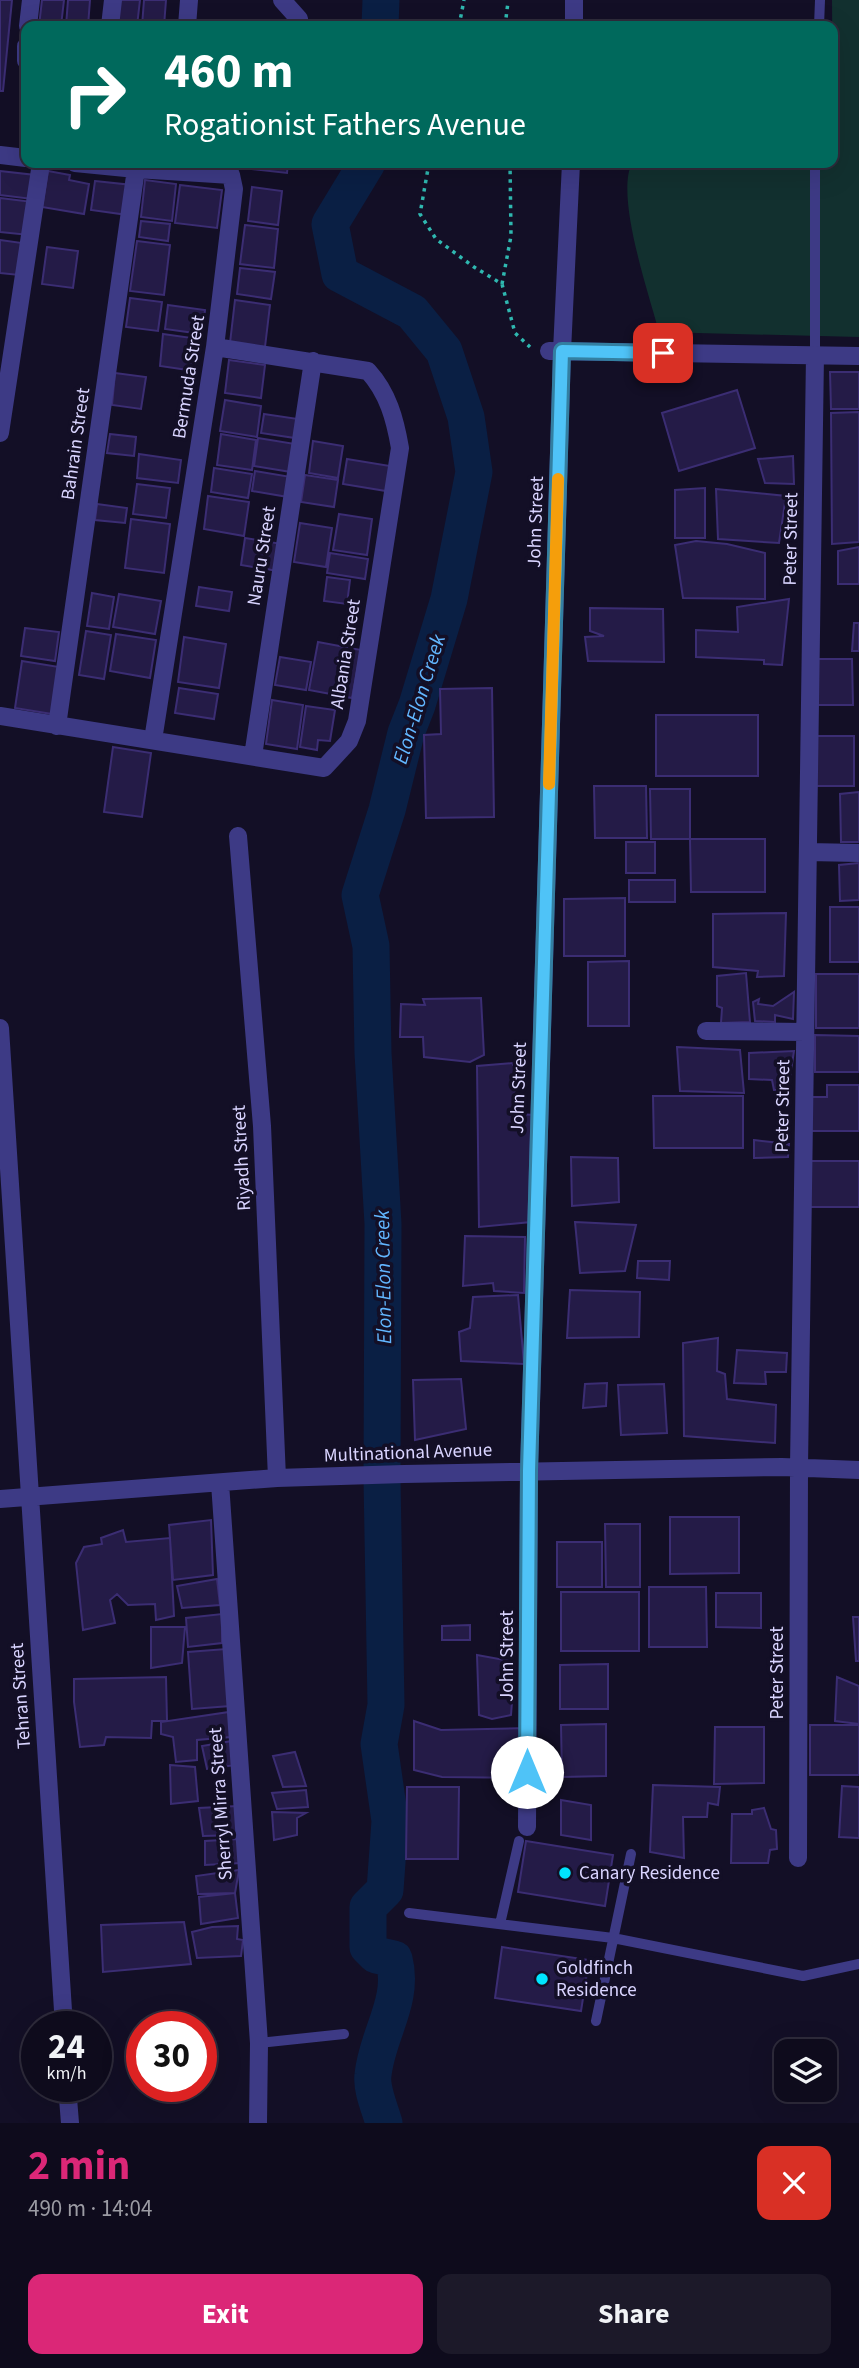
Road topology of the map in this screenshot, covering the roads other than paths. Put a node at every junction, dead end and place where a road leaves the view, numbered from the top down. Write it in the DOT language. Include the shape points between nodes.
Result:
graph roads {
  1 [pos="31,0"];
  2 [pos="113,0"];
  3 [pos="189,0"];
  4 [pos="282,0"];
  5 [pos="574,0"];
  6 [pos="820,0"];
  7 [pos="29,21"];
  8 [pos="111,21"];
  9 [pos="187,21"];
  10 [pos="299,21"];
  11 [pos="574,21"];
  12 [pos="819,21"];
  13 [pos="0,155"];
  14 [pos="21,157"];
  15 [pos="40,168"];
  16 [pos="126,168"];
  17 [pos="571,168"];
  18 [pos="815,168"];
  19 [pos="136,169"];
  20 [pos="215,347"];
  21 [pos="555,351"];
  22 [pos="815,355"];
  23 [pos="859,356"];
  24 [pos="313,361"];
  25 [pos="0,433"];
  26 [pos="0,716"];
  27 [pos="57,726"];
  28 [pos="153,740"];
  29 [pos="253,756"];
  30 [pos="238,836"];
  31 [pos="807,852"];
  32 [pos="859,853"];
  33 [pos="0,1028"];
  34 [pos="706,1031"];
  35 [pos="805,1032"];
  36 [pos="799,1467"];
  37 [pos="859,1470"];
  38 [pos="529,1471"];
  39 [pos="277,1478"];
  40 [pos="220,1483"];
  41 [pos="29,1495"];
  42 [pos="0,1499"];
  43 [pos="523,1834"];
  44 [pos="631,1854"];
  45 [pos="797,1858"];
  46 [pos="409,1913"];
  47 [pos="500,1924"];
  48 [pos="613,1938"];
  49 [pos="859,1964"];
  50 [pos="63,2011"];
  51 [pos="596,2021"];
  52 [pos="344,2034"];
  53 [pos="259,2043"];
  54 [pos="69,2102"];
  55 [pos="70,2123"];
  56 [pos="258,2123"];
  1 -- 7 [label="street"];
  2 -- 8 [label="street"];
  3 -- 9 [label="street"];
  4 -- 10 [label="street"];
  5 -- 11 [label="street"];
  6 -- 12 [label="lane"];
  13 -- 14 [label="street"];
  15 -- 25 [label="street"];
  16 -- 19 [label="street, Bermuda Street"];
  17 -- 21 [label="street, John Street"];
  18 -- 22 [label="lane"];
  19 -- 20 [label="street, Bermuda Street" via="231,175 234,200"];
  19 -- 27 [label="street, Bahrain Street"];
  20 -- 24 [label="street, Albania Street"];
  20 -- 28 [label="street, Bermuda Street"];
  21 -- 22 [label="street"];
  21 -- 38 [label="street, John Street"];
  22 -- 23 [label="street"];
  22 -- 31 [label="street, Peter Street"];
  24 -- 29 [label="street, Nauru Street"];
  24 -- 29 [label="street, Albania Street" via="368,371 382,386 400,448 357,721 349,741 324,768"];
  26 -- 27 [label="street, Albania Street"];
  27 -- 28 [label="street, Albania Street"];
  28 -- 29 [label="street, Albania Street"];
  30 -- 39 [label="street, Riyadh Street" via="262,1126"];
  31 -- 32 [label="street"];
  31 -- 35 [label="street, Peter Street"];
  33 -- 41 [label="street, Tehran Street"];
  34 -- 35 [label="street"];
  35 -- 36 [label="street, Peter Street"];
  36 -- 37 [label="street, Multinational Avenue"];
  36 -- 38 [label="street, Multinational Avenue"];
  36 -- 45 [label="street, Peter Street"];
  38 -- 39 [label="street, Multinational Avenue"];
  38 -- 43 [label="street, John Street"];
  39 -- 40 [label="street, Multinational Avenue"];
  40 -- 41 [label="street, Multinational Avenue"];
  40 -- 53 [label="street, Sherryl Mirra Street"];
  41 -- 42 [label="street, Multinational Avenue"];
  41 -- 50 [label="street, Tehran Street"];
  43 -- 47 [label="lane"];
  44 -- 48 [label="lane"];
  46 -- 47 [label="lane"];
  47 -- 48 [label="lane"];
  48 -- 49 [label="lane" via="803,1976"];
  48 -- 51 [label="lane"];
  52 -- 53 [label="lane"];
  53 -- 56 [label="street, Sherryl Mirra Street"];
  54 -- 55 [label="street"];
}
